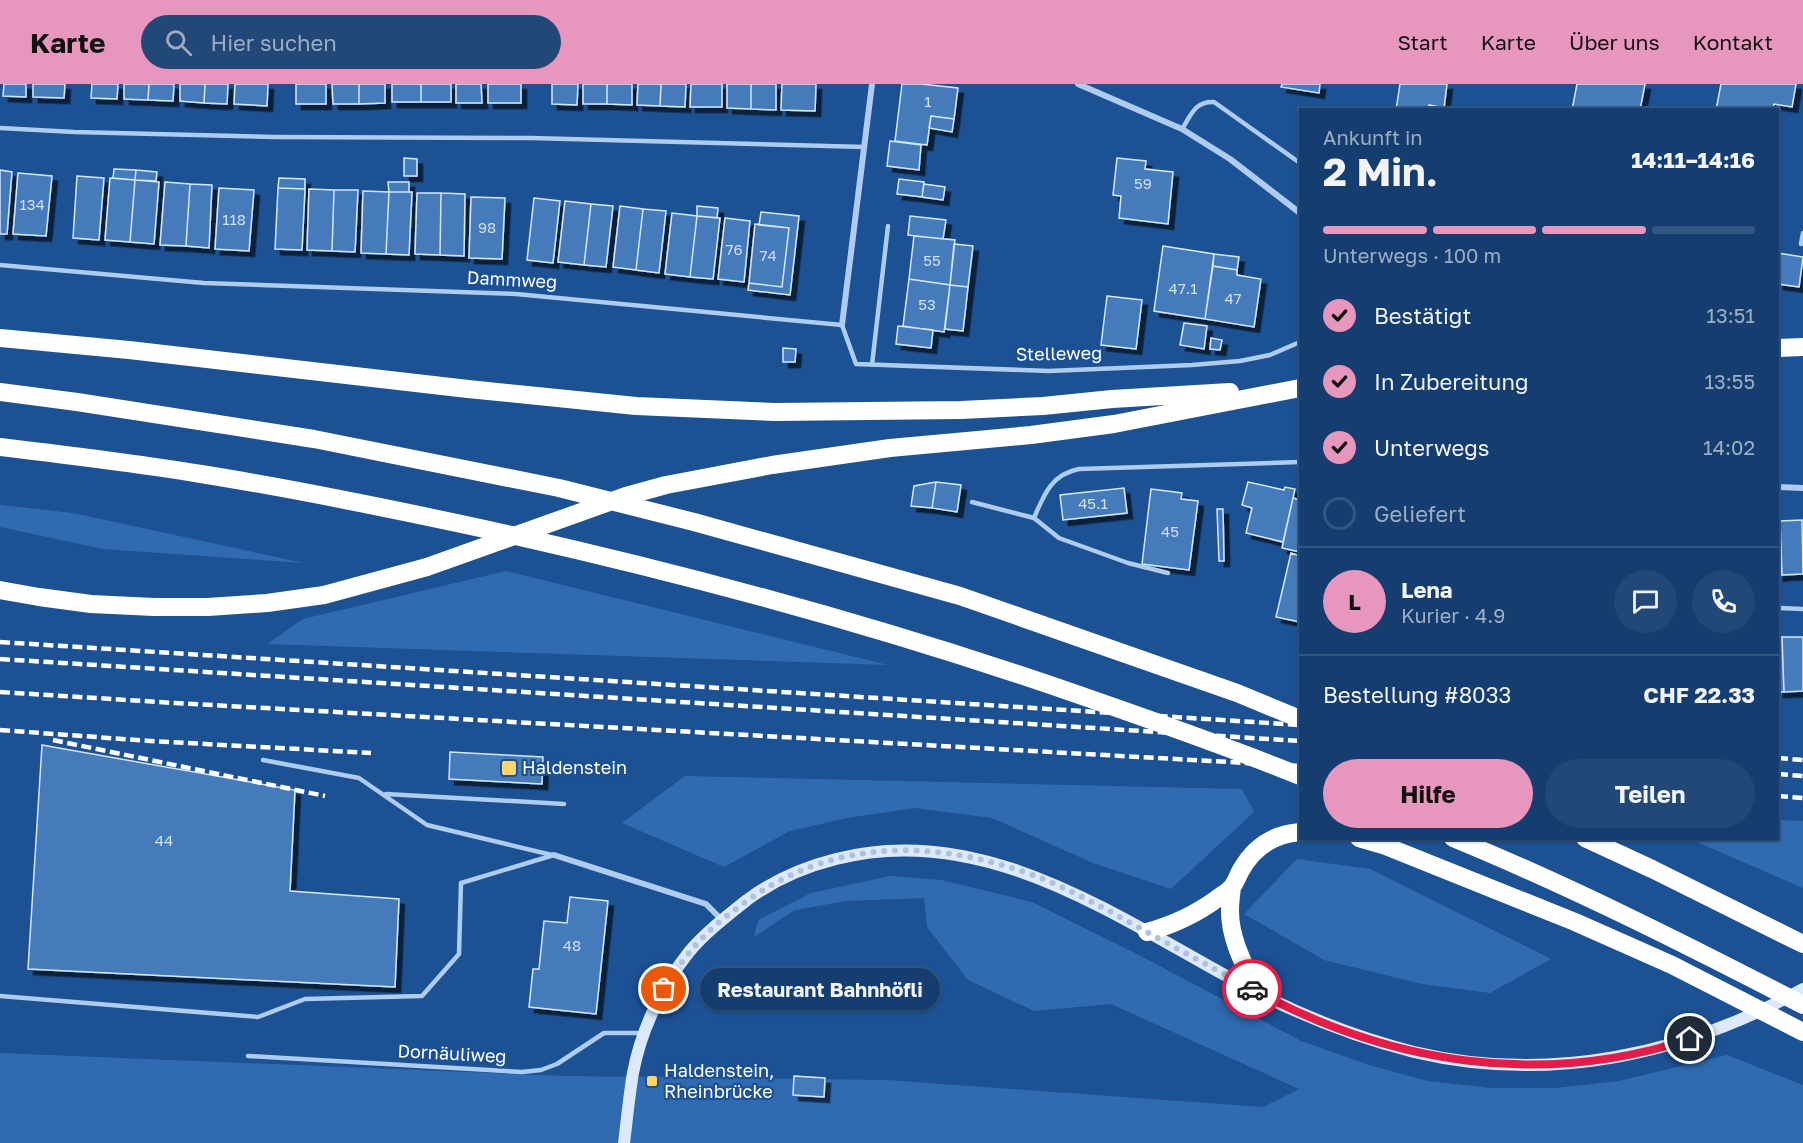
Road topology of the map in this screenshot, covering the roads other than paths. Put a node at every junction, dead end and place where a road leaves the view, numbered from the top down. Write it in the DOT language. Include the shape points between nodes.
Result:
graph roads {
  1 [pos="872,84"];
  2 [pos="1078,84"];
  3 [pos="0,128"];
  4 [pos="1182,129"];
  5 [pos="864,147"];
  6 [pos="1299,162"];
  7 [pos="1299,212"];
  8 [pos="888,226"];
  9 [pos="1803,233"];
  10 [pos="1801,244"];
  11 [pos="0,265"];
  12 [pos="842,325"];
  13 [pos="0,338"];
  14 [pos="1299,342"];
  15 [pos="1803,346"];
  16 [pos="1779,348"];
  17 [pos="872,365"];
  18 [pos="1299,388"];
  19 [pos="1299,388"];
  20 [pos="0,392"];
  21 [pos="0,447"];
  22 [pos="1299,462"];
  23 [pos="1779,487"];
  24 [pos="1803,488"];
  25 [pos="972,501"];
  26 [pos="1034,518"];
  27 [pos="1168,573"];
  28 [pos="0,590"];
  29 [pos="1779,608"];
  30 [pos="1803,609"];
  31 [pos="1299,719"];
  32 [pos="263,760"];
  33 [pos="1299,776"];
  34 [pos="383,794"];
  35 [pos="564,804"];
  36 [pos="1299,832"];
  37 [pos="1366,840"];
  38 [pos="1457,840"];
  39 [pos="1589,840"];
  40 [pos="554,855"];
  41 [pos="1232,887"];
  42 [pos="722,920"];
  43 [pos="1147,932"];
  44 [pos="1803,944"];
  45 [pos="1803,989"];
  46 [pos="1257,992"];
  47 [pos="0,996"];
  48 [pos="1803,1005"];
  49 [pos="1803,1032"];
  50 [pos="643,1033"];
  51 [pos="248,1056"];
  52 [pos="624,1143"];
  1 -- 5 [label="street"];
  2 -- 4 [label="street"];
  3 -- 5 [label="lane" via="262,137 531,138"];
  4 -- 6 [label="lane" via="1199,104 1214,102"];
  4 -- 7 [label="street" via="1230,159"];
  5 -- 12 [label="street"];
  8 -- 17 [label="lane"];
  9 -- 10 [label="lane"];
  11 -- 12 [label="lane, Dammweg" via="204,283 516,294"];
  12 -- 17 [label="lane" via="856,364"];
  13 -- 18 [label="highway" via="636,406 775,412 973,410"];
  14 -- 17 [label="lane, Stelleweg" via="1240,362 1192,365 1049,371"];
  15 -- 16 [label="highway"];
  19 -- 28 [label="highway" via="1114,424 890,447 677,483 626,496 437,564 313,597 208,607 154,607 91,604"];
  20 -- 31 [label="highway" via="314,439 559,488 960,596"];
  21 -- 33 [label="highway" via="319,494 713,583 1007,670"];
  22 -- 26 [label="lane" via="1069,471 1058,477 1043,496"];
  23 -- 24 [label="street"];
  25 -- 26 [label="lane"];
  26 -- 27 [label="lane" via="1059,538"];
  29 -- 30 [label="lane"];
  32 -- 34 [label="lane" via="359,778"];
  34 -- 35 [label="lane"];
  34 -- 40 [label="lane" via="428,825"];
  36 -- 41 [label="highway" via="1279,835 1252,853"];
  37 -- 49 [label="highway" via="1586,927 1672,965"];
  38 -- 48 [label="highway" via="1719,961"];
  39 -- 44 [label="highway"];
  40 -- 42 [label="street" via="706,904"];
  40 -- 47 [label="lane" via="461,883 459,954 422,996 305,999 258,1017"];
  41 -- 43 [label="highway" via="1190,917"];
  41 -- 46 [label="highway" via="1232,931"];
  42 -- 43 [label="street" via="779,880 811,865 857,853 924,850 957,854 1032,875"];
  42 -- 50 [label="street" via="690,952 664,989"];
  43 -- 46 [label="street"];
  45 -- 46 [label="street" via="1751,1016 1658,1049 1617,1058 1532,1065 1453,1059 1365,1039"];
  50 -- 51 [label="lane, Dornäuliweg" via="604,1033 557,1064 522,1072"];
  50 -- 52 [label="street" via="633,1071"];
}
